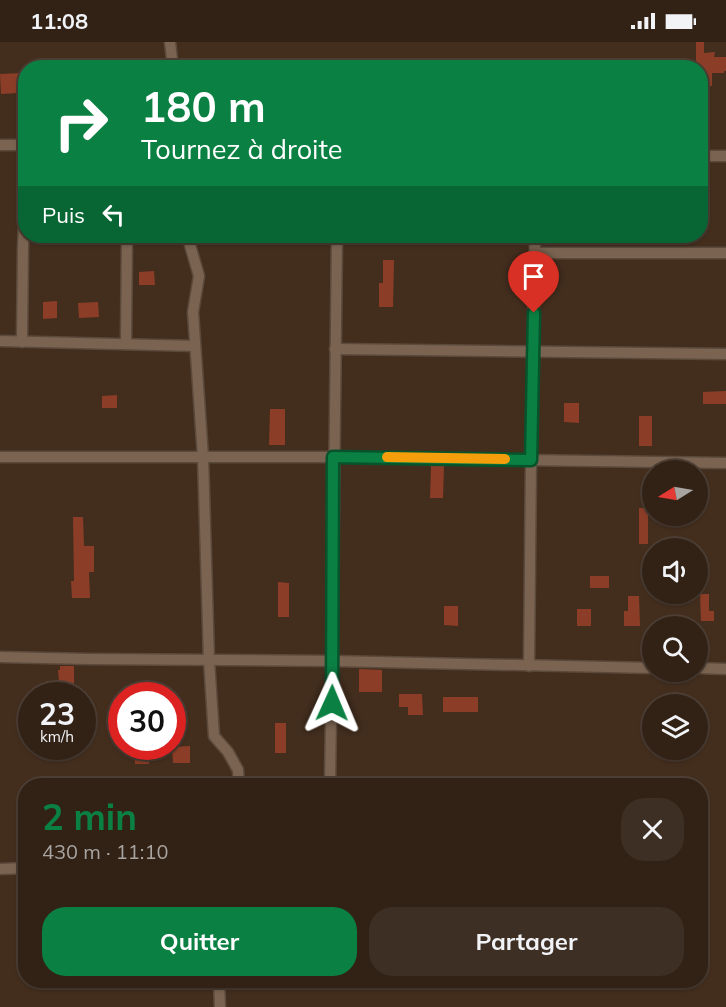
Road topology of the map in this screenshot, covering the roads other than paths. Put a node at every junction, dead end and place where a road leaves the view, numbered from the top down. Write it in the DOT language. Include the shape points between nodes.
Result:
graph roads {
  1 [pos="170,42"];
  2 [pos="172,60"];
  3 [pos="0,145"];
  4 [pos="18,146"];
  5 [pos="708,156"];
  6 [pos="726,156"];
  7 [pos="23,243"];
  8 [pos="127,243"];
  9 [pos="190,243"];
  10 [pos="337,243"];
  11 [pos="536,243"];
  12 [pos="535,253"];
  13 [pos="726,253"];
  14 [pos="0,341"];
  15 [pos="22,342"];
  16 [pos="126,344"];
  17 [pos="195,346"];
  18 [pos="335,349"];
  19 [pos="533,352"];
  20 [pos="726,354"];
  21 [pos="0,457"];
  22 [pos="203,457"];
  23 [pos="333,457"];
  24 [pos="531,460"];
  25 [pos="726,463"];
  26 [pos="0,657"];
  27 [pos="209,660"];
  28 [pos="333,661"];
  29 [pos="529,666"];
  30 [pos="642,668"];
  31 [pos="708,668"];
  32 [pos="726,669"];
  33 [pos="238,778"];
  34 [pos="330,778"];
  35 [pos="18,868"];
  36 [pos="0,869"];
  37 [pos="219,988"];
  38 [pos="220,1007"];
  1 -- 2 [label="street"];
  3 -- 4 [label="street"];
  5 -- 6 [label="street"];
  7 -- 15 [label="street"];
  8 -- 16 [label="street"];
  9 -- 17 [label="street" via="200,276 193,312"];
  10 -- 18 [label="street"];
  11 -- 12 [label="street"];
  12 -- 13 [label="street"];
  12 -- 19 [label="street"];
  14 -- 15 [label="street"];
  15 -- 16 [label="street"];
  16 -- 17 [label="street"];
  17 -- 22 [label="street"];
  18 -- 19 [label="street"];
  18 -- 23 [label="street"];
  19 -- 20 [label="street"];
  19 -- 24 [label="street"];
  21 -- 22 [label="street"];
  22 -- 23 [label="street"];
  22 -- 27 [label="street"];
  23 -- 24 [label="street"];
  23 -- 28 [label="street"];
  24 -- 25 [label="street"];
  24 -- 29 [label="street"];
  26 -- 27 [label="street"];
  27 -- 28 [label="street"];
  27 -- 33 [label="street" via="214,736 228,752"];
  28 -- 29 [label="street"];
  28 -- 34 [label="street"];
  29 -- 30 [label="street"];
  31 -- 32 [label="street"];
  35 -- 36 [label="street"];
  37 -- 38 [label="street"];
}
